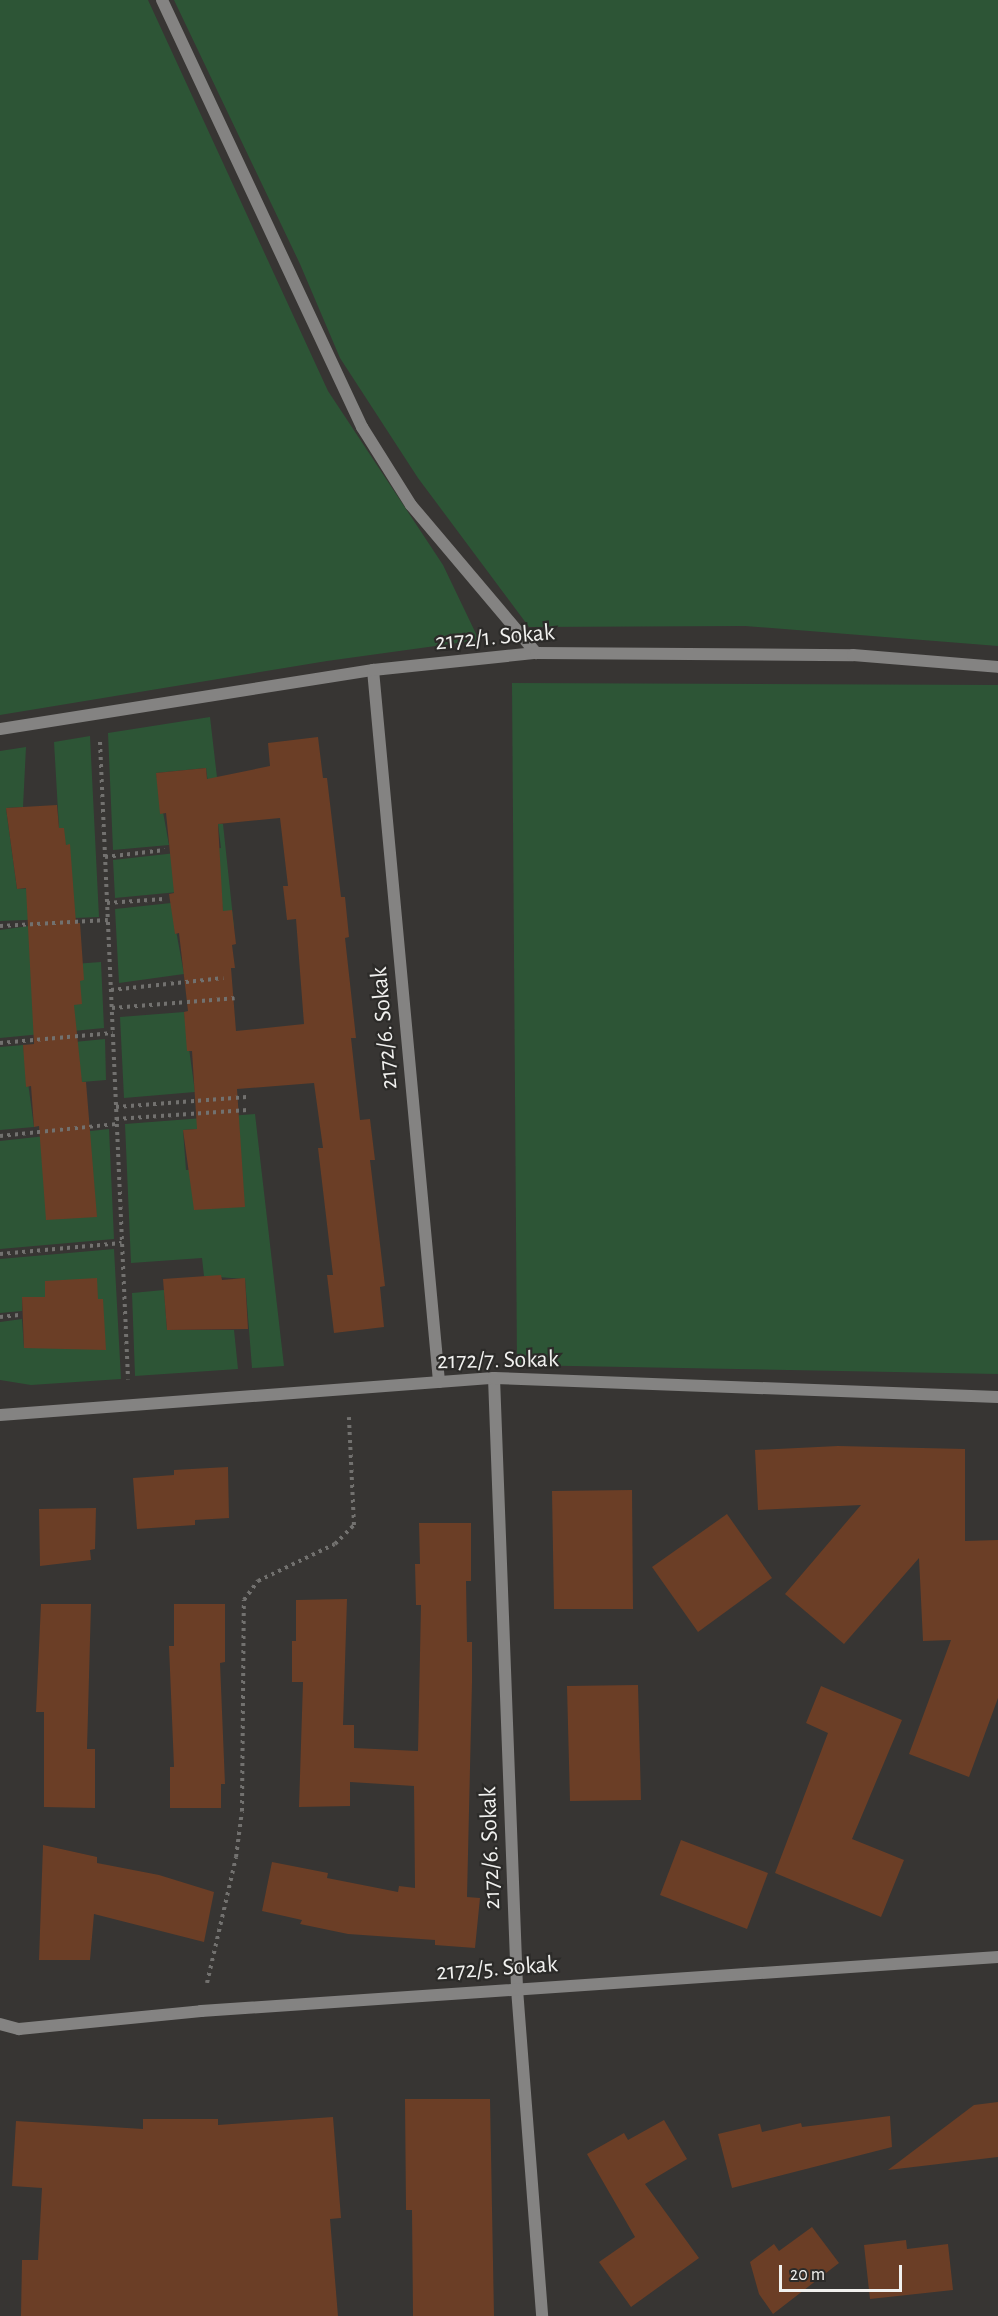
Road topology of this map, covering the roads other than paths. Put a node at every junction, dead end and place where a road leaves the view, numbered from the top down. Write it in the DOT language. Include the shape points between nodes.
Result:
graph roads {
  1 [pos="162,0"];
  2 [pos="536,652"];
  3 [pos="998,667"];
  4 [pos="373,670"];
  5 [pos="0,729"];
  6 [pos="494,1378"];
  7 [pos="439,1382"];
  8 [pos="998,1397"];
  9 [pos="0,1415"];
  10 [pos="998,1957"];
  11 [pos="517,1989"];
  12 [pos="0,2024"];
  13 [pos="542,2316"];
  1 -- 2 [label="street" via="362,427 411,505"];
  2 -- 3 [label="street, 2172/1. Sokak" via="854,654"];
  2 -- 4 [label="street, 2172/1. Sokak"];
  4 -- 5 [label="street, 2172/1. Sokak"];
  4 -- 7 [label="street, 2172/6. Sokak"];
  6 -- 7 [label="street, 2172/7. Sokak"];
  6 -- 8 [label="street, 2172/7. Sokak"];
  6 -- 11 [label="street, 2172/6. Sokak"];
  7 -- 9 [label="street, 2172/7. Sokak"];
  10 -- 11 [label="street, 2172/5. Sokak"];
  11 -- 12 [label="street, 2172/5. Sokak" via="201,2011 19,2029"];
  11 -- 13 [label="street, 2172/6. Sokak"];
}
